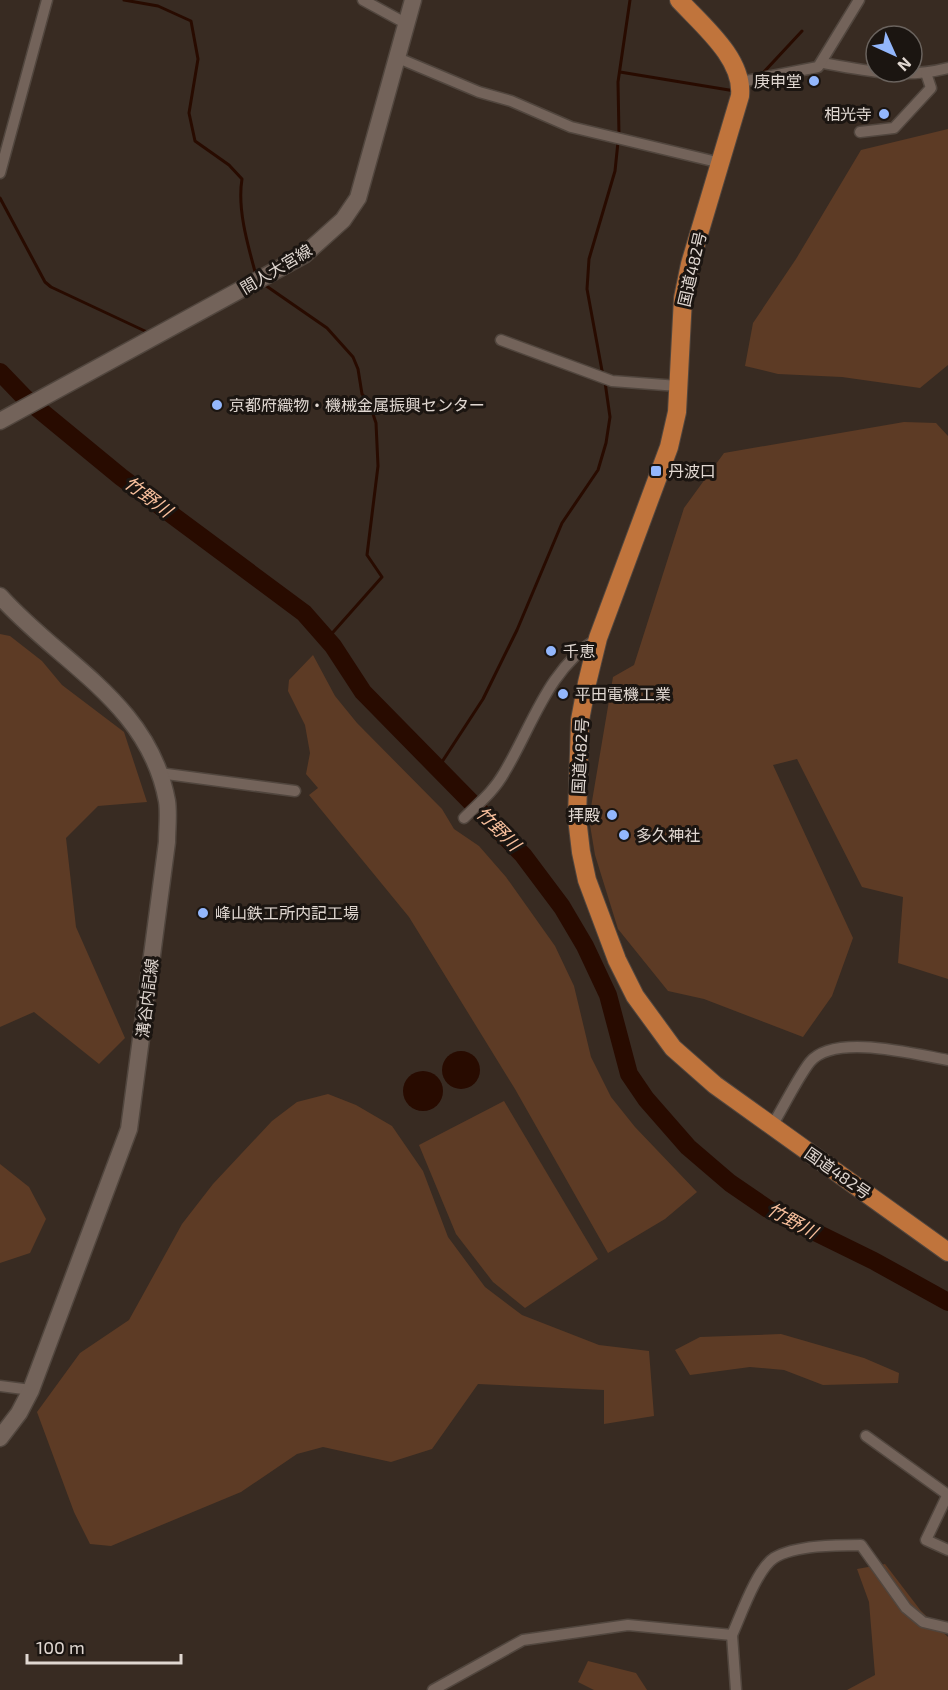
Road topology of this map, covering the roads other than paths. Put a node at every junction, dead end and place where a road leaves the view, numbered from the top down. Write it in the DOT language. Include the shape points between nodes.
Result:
graph roads {
  1 [pos="47,0"];
  2 [pos="363,0"];
  3 [pos="413,0"];
  4 [pos="679,0"];
  5 [pos="859,0"];
  6 [pos="406,24"];
  7 [pos="398,58"];
  8 [pos="823,63"];
  9 [pos="948,68"];
  10 [pos="926,73"];
  11 [pos="741,82"];
  12 [pos="860,132"];
  13 [pos="721,163"];
  14 [pos="0,173"];
  15 [pos="501,340"];
  16 [pos="678,386"];
  17 [pos="0,422"];
  18 [pos="0,596"];
  19 [pos="7,613"];
  20 [pos="598,638"];
  21 [pos="159,773"];
  22 [pos="295,791"];
  23 [pos="464,818"];
  24 [pos="948,1060"];
  25 [pos="772,1126"];
  26 [pos="948,1252"];
  27 [pos="0,1386"];
  28 [pos="31,1390"];
  29 [pos="866,1436"];
  30 [pos="0,1438"];
  31 [pos="948,1496"];
  32 [pos="948,1550"];
  33 [pos="948,1628"];
  34 [pos="732,1635"];
  35 [pos="433,1690"];
  36 [pos="736,1690"];
  1 -- 14 [label="street"];
  2 -- 6 [label="street"];
  3 -- 6 [label="main road, 間人大宮線"];
  4 -- 11 [label="highway" via="709,32"];
  5 -- 8 [label="street"];
  6 -- 7 [label="main road, 間人大宮線"];
  7 -- 13 [label="street" via="571,127"];
  7 -- 17 [label="main road, 間人大宮線" via="358,198 343,220 304,255"];
  8 -- 10 [label="street" via="884,75"];
  8 -- 11 [label="street"];
  9 -- 10 [label="street"];
  10 -- 12 [label="street" via="931,88 894,128"];
  11 -- 13 [label="highway, 国道482号"];
  13 -- 16 [label="highway, 国道482号" via="683,297"];
  15 -- 16 [label="street" via="612,381"];
  16 -- 20 [label="highway, 国道482号" via="669,447"];
  18 -- 19 [label="main road, 溝谷内記線"];
  19 -- 21 [label="main road, 溝谷内記線" via="116,702 137,728"];
  20 -- 23 [label="street" via="560,672 542,696 496,786"];
  20 -- 25 [label="highway, 国道482号" via="580,720 577,818 588,880 600,917 636,996 668,1041 708,1079"];
  21 -- 22 [label="street"];
  21 -- 28 [label="main road, 溝谷内記線" via="167,802 167,842 129,1129"];
  24 -- 25 [label="street" via="857,1046 822,1053 810,1062"];
  25 -- 26 [label="highway, 国道482号"];
  27 -- 28 [label="street"];
  28 -- 30 [label="main road, 溝谷内記線"];
  29 -- 31 [label="street"];
  31 -- 32 [label="street" via="926,1540"];
  33 -- 34 [label="street" via="923,1622 906,1608 861,1545 790,1551 774,1558 765,1568"];
  34 -- 35 [label="street" via="628,1625 523,1640"];
  34 -- 36 [label="street"];
}
